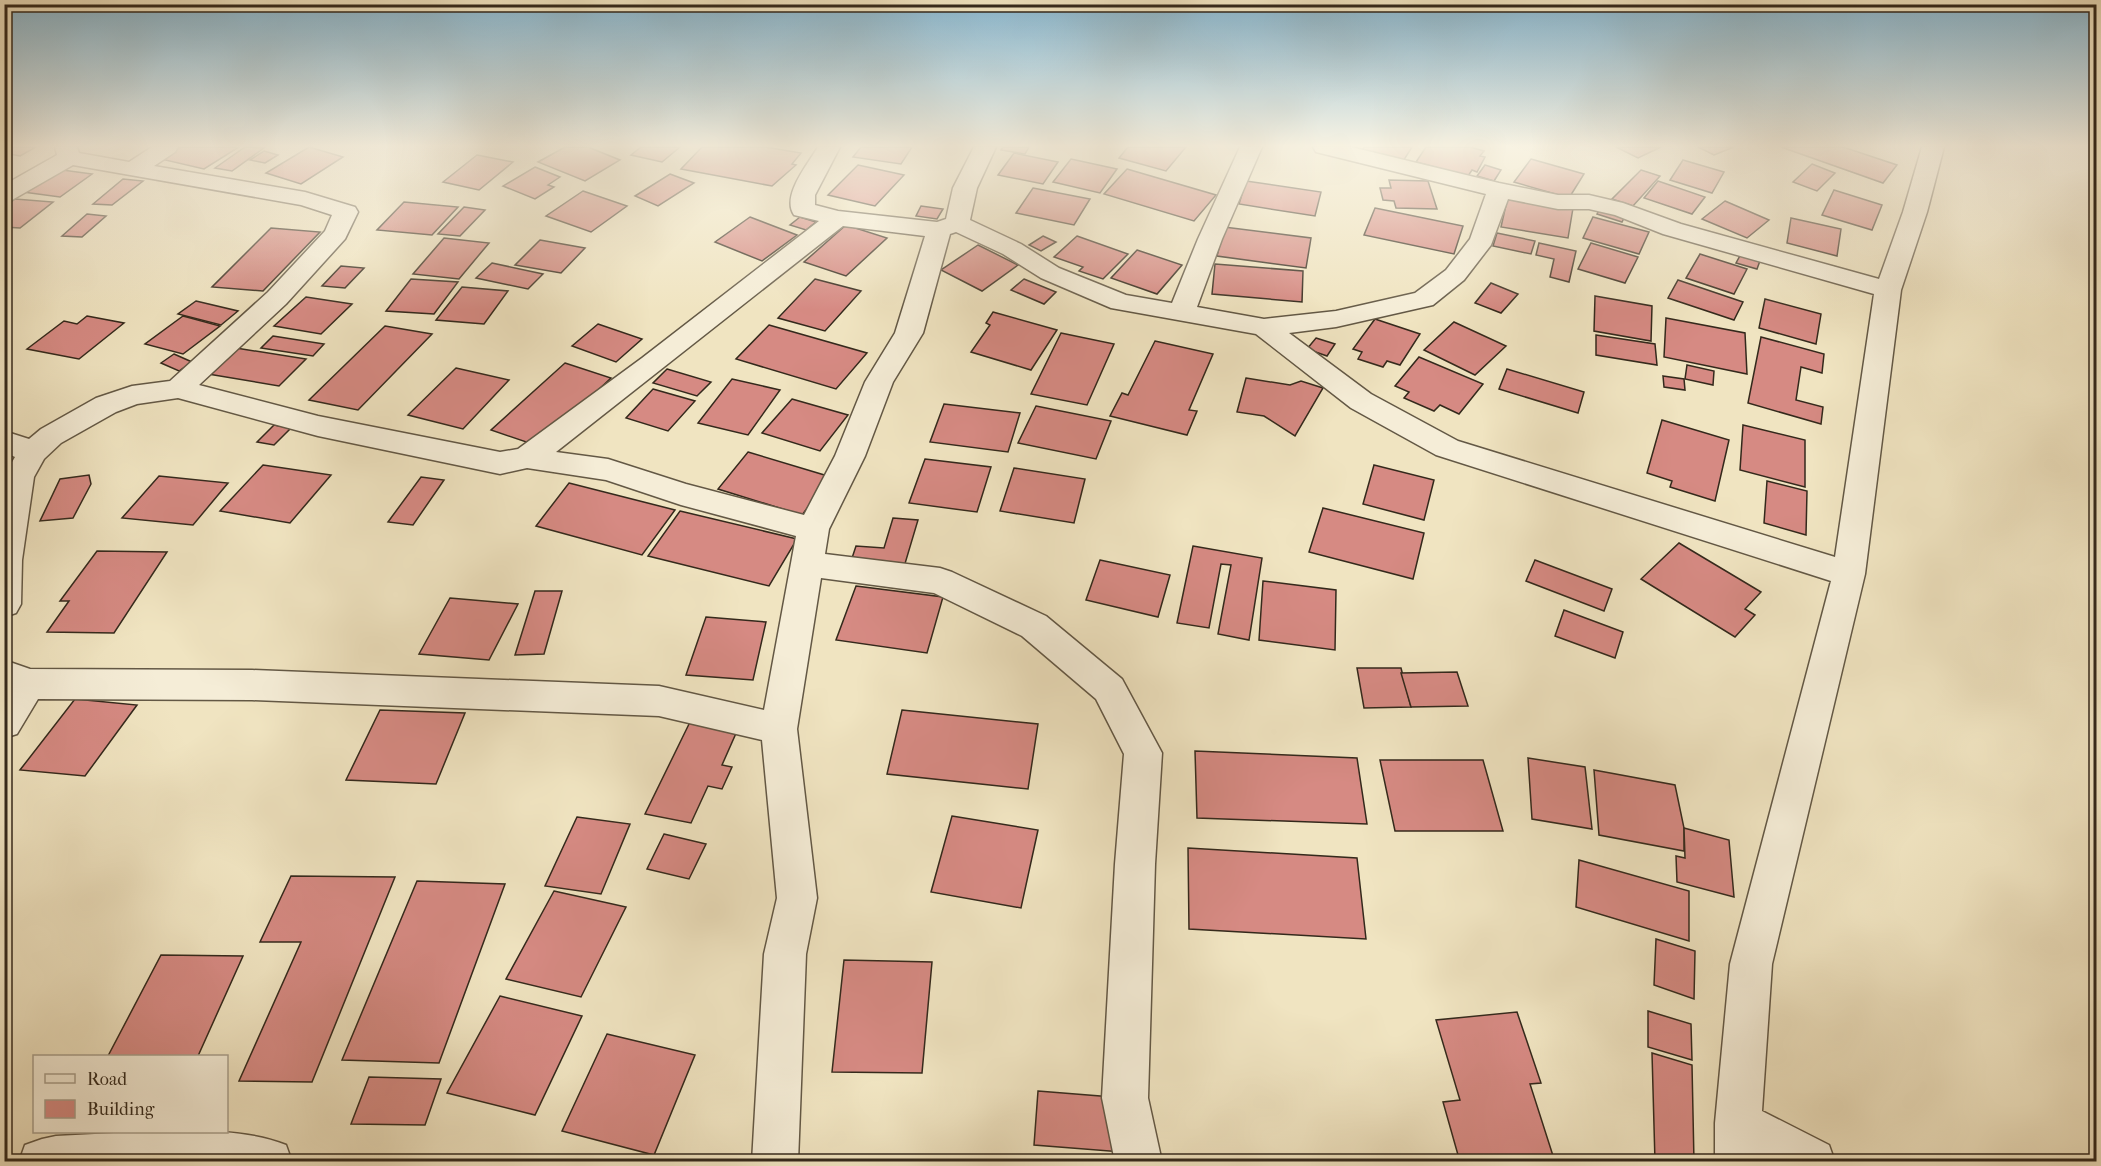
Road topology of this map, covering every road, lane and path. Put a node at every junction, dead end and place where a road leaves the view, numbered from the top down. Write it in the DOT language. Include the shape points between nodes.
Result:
graph roads {
  1 [pos="313,201"];
  2 [pos="803,201"];
  3 [pos="959,201"];
  4 [pos="1228,201"];
  5 [pos="1495,201"];
  6 [pos="1555,201"];
  7 [pos="1918,201"];
  8 [pos="838,218"];
  9 [pos="948,226"];
  10 [pos="1888,290"];
  11 [pos="1181,313"];
  12 [pos="1264,327"];
  13 [pos="178,389"];
  14 [pos="4,441"];
  15 [pos="33,452"];
  16 [pos="527,458"];
  17 [pos="810,546"];
  18 [pos="1849,574"];
  19 [pos="4,604"];
  20 [pos="16,679"];
  21 [pos="4,723"];
  22 [pos="779,729"];
  23 [pos="1738,1142"];
  24 [pos="42,1161"];
  25 [pos="269,1161"];
  26 [pos="775,1161"];
  27 [pos="1139,1161"];
  28 [pos="1812,1161"];
  1 -- 13 [label="street" via="346,212 336,234 277,298"];
  2 -- 8 [label="street" via="803,210"];
  3 -- 9 [label="street"];
  4 -- 11 [label="street"];
  5 -- 12 [label="street" via="1482,240 1455,275 1424,299 1336,319"];
  6 -- 10 [label="street" via="1589,202 1623,210 1672,230"];
  7 -- 10 [label="street"];
  8 -- 9 [label="street"];
  8 -- 16 [label="street"];
  9 -- 11 [label="street" via="1012,249 1050,273 1110,298"];
  9 -- 17 [label="street" via="909,333 879,382"];
  10 -- 18 [label="street"];
  11 -- 12 [label="street"];
  12 -- 18 [label="street" via="1361,401 1447,448"];
  13 -- 15 [label="street" via="132,395 106,405 51,436"];
  13 -- 16 [label="street" via="318,426 500,463"];
  14 -- 15 [label="street"];
  15 -- 19 [label="street" via="19,477 6,560"];
  16 -- 17 [label="street" via="608,470 681,494"];
  17 -- 22 [label="street"];
  17 -- 27 [label="street" via="940,581 1034,626 1109,689 1143,753 1125,1098"];
  18 -- 23 [label="street" via="1751,964"];
  20 -- 21 [label="street"];
  20 -- 22 [label="street" via="122,686 252,684 659,701"];
  22 -- 26 [label="street" via="797,897 785,954"];
  23 -- 28 [label="street"];
  24 -- 25 [label="street" via="69,1157 230,1156"];
}
